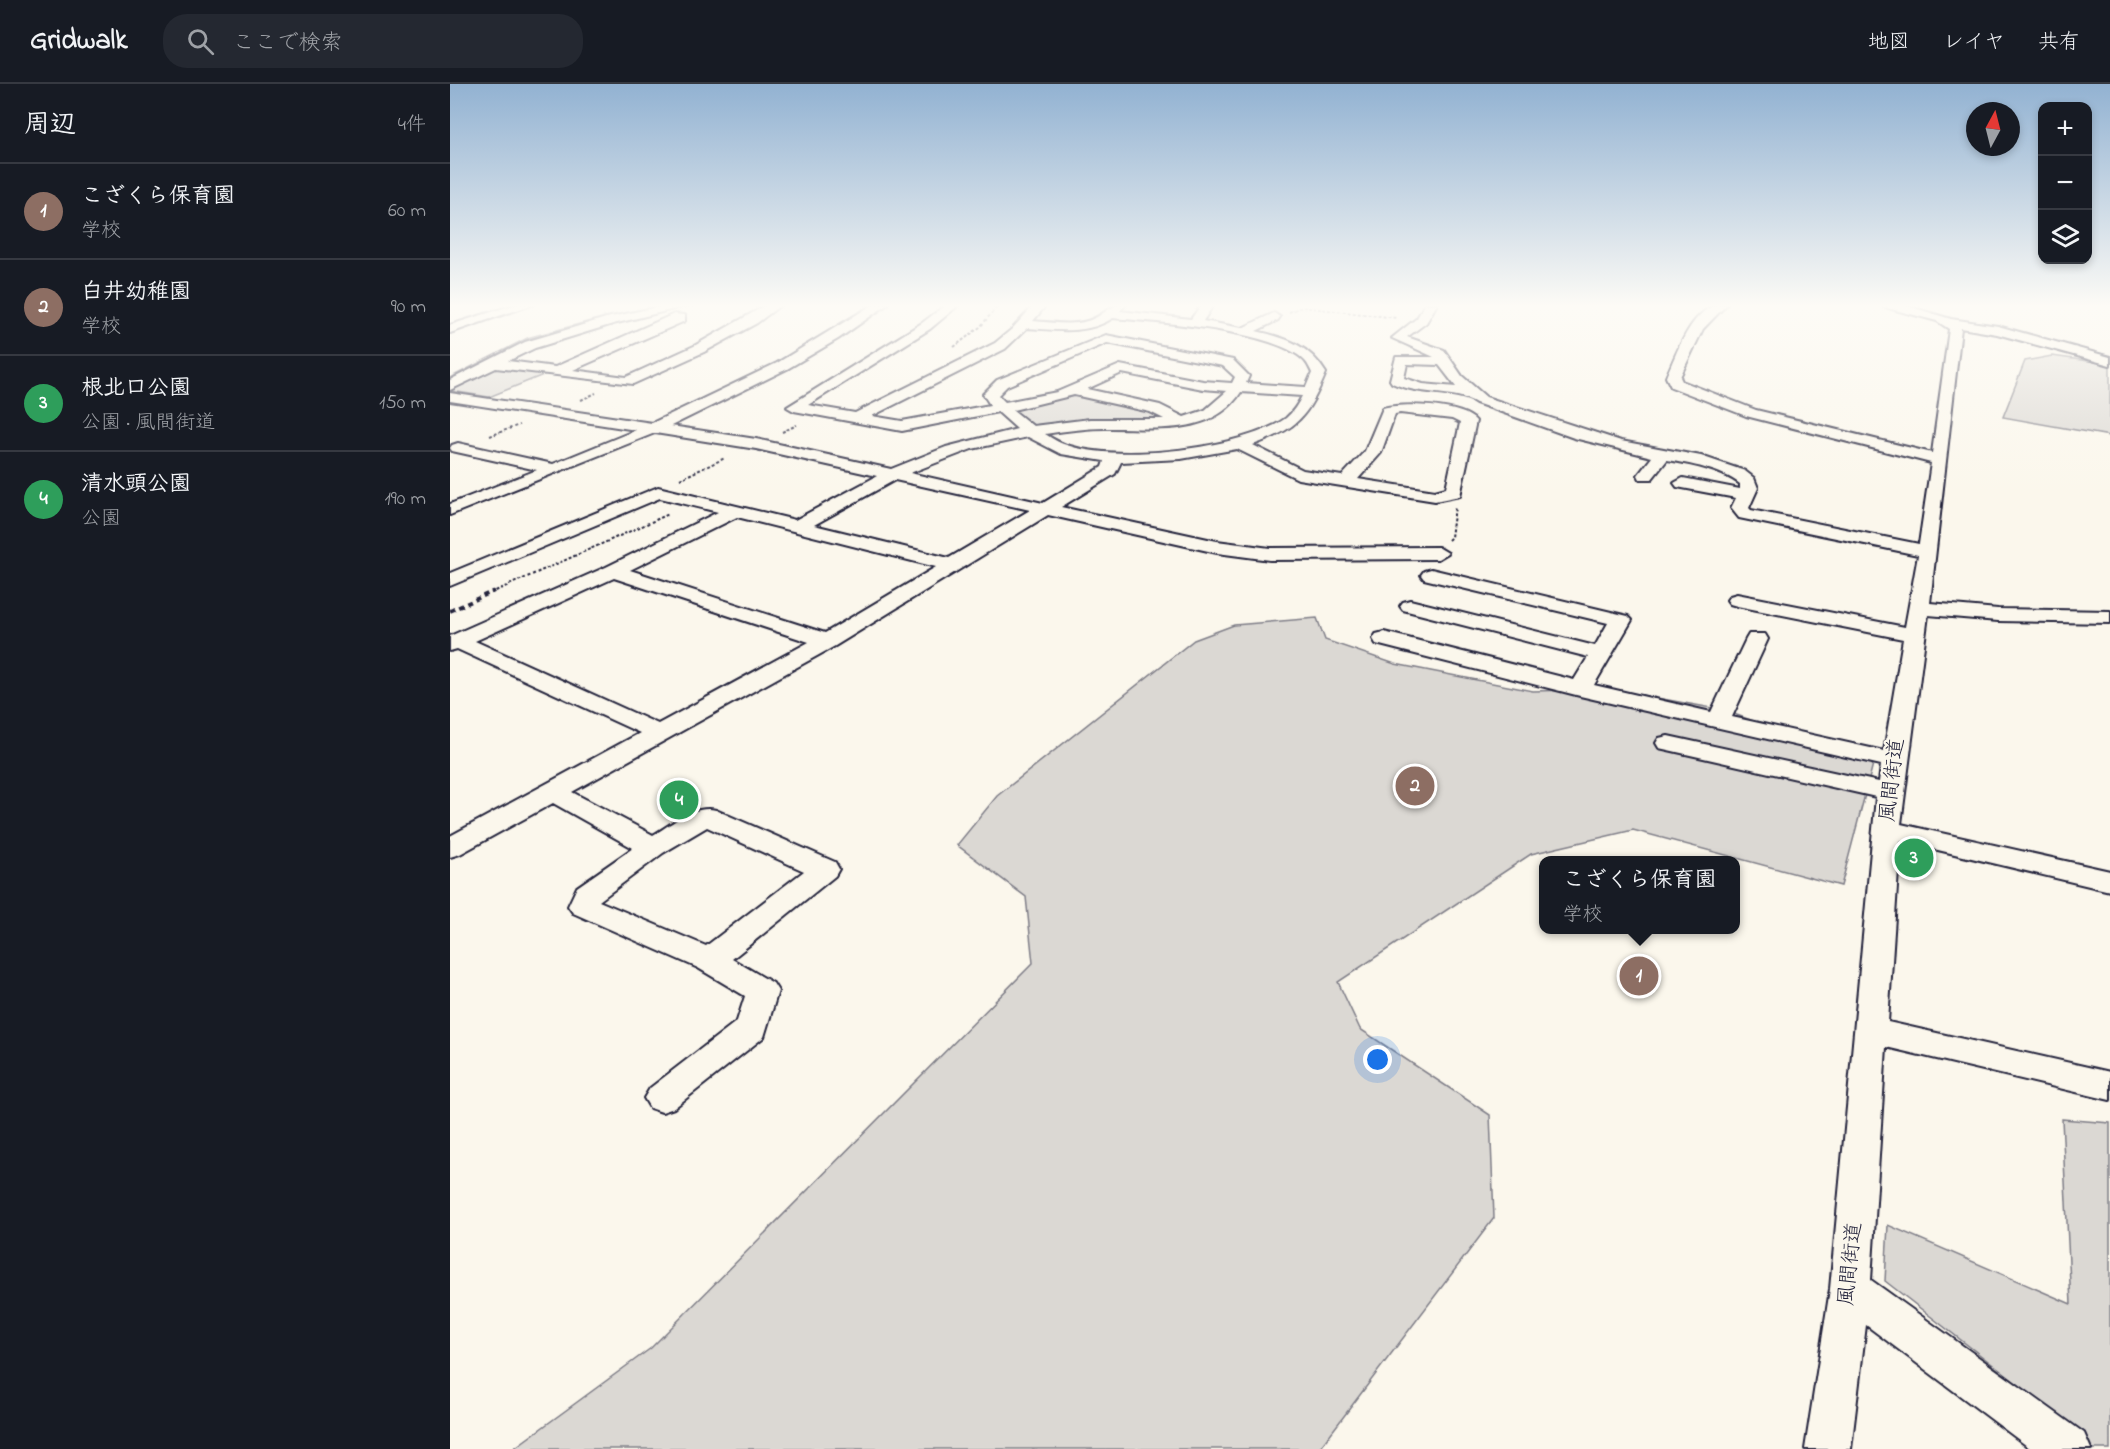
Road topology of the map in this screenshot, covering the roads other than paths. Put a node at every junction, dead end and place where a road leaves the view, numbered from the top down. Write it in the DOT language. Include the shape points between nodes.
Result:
graph roads {
  1 [pos="488,368"];
  2 [pos="524,368"];
  3 [pos="567,368"];
  4 [pos="658,368"];
  5 [pos="775,368"];
  6 [pos="858,368"];
  7 [pos="957,368"];
  8 [pos="1041,368"];
  9 [pos="1233,368"];
  10 [pos="1318,368"];
  11 [pos="1399,368"];
  12 [pos="1446,368"];
  13 [pos="1677,368"];
  14 [pos="1951,368"];
  15 [pos="557,372"];
  16 [pos="450,386"];
  17 [pos="1238,388"];
  18 [pos="1074,391"];
  19 [pos="1311,392"];
  20 [pos="1469,392"];
  21 [pos="450,397"];
  22 [pos="1002,408"];
  23 [pos="857,418"];
  24 [pos="1183,422"];
  25 [pos="655,427"];
  26 [pos="1033,433"];
  27 [pos="1240,444"];
  28 [pos="456,447"];
  29 [pos="1663,454"];
  30 [pos="1114,458"];
  31 [pos="1940,460"];
  32 [pos="554,469"];
  33 [pos="897,475"];
  34 [pos="1646,475"];
  35 [pos="1346,482"];
  36 [pos="1683,483"];
  37 [pos="1746,495"];
  38 [pos="1046,509"];
  39 [pos="450,510"];
  40 [pos="735,511"];
  41 [pos="798,526"];
  42 [pos="1928,551"];
  43 [pos="1438,553"];
  44 [pos="952,565"];
  45 [pos="613,571"];
  46 [pos="1431,575"];
  47 [pos="450,580"];
  48 [pos="1737,600"];
  49 [pos="1410,606"];
  50 [pos="1920,608"];
  51 [pos="2110,617"];
  52 [pos="1914,635"];
  53 [pos="1384,639"];
  54 [pos="1757,639"];
  55 [pos="827,641"];
  56 [pos="454,642"];
  57 [pos="1602,654"];
  58 [pos="1580,689"];
  59 [pos="1719,719"];
  60 [pos="661,734"];
  61 [pos="1668,743"];
  62 [pos="1895,761"];
  63 [pos="553,792"];
  64 [pos="1890,792"];
  65 [pos="1887,829"];
  66 [pos="451,847"];
  67 [pos="653,847"];
  68 [pos="2110,881"];
  69 [pos="709,960"];
  70 [pos="1870,1031"];
  71 [pos="2110,1086"];
  72 [pos="662,1098"];
  73 [pos="1850,1289"];
  74 [pos="1828,1449"];
  75 [pos="2068,1449"];
  1 -- 16 [label="street"];
  2 -- 15 [label="street"];
  3 -- 15 [label="street"];
  4 -- 15 [label="street" via="628,381"];
  5 -- 25 [label="street"];
  6 -- 23 [label="street" via="794,407"];
  7 -- 23 [label="street"];
  8 -- 22 [label="street" via="995,388 990,394"];
  9 -- 17 [label="street" via="1242,376"];
  10 -- 19 [label="street"];
  11 -- 20 [label="street" via="1397,380 1406,385"];
  12 -- 20 [label="street"];
  13 -- 31 [label="street" via="1673,377 1676,384 1751,413"];
  14 -- 31 [label="street, 風間街道"];
  17 -- 18 [label="street" via="1203,386 1120,369"];
  17 -- 19 [label="street"];
  17 -- 24 [label="street" via="1218,411"];
  18 -- 22 [label="street"];
  18 -- 24 [label="street" via="1155,408"];
  19 -- 27 [label="street" via="1288,425"];
  20 -- 29 [label="street" via="1490,404 1580,435"];
  21 -- 25 [label="street"];
  22 -- 23 [label="street" via="902,426"];
  22 -- 26 [label="street"];
  24 -- 26 [label="street" via="1077,424"];
  25 -- 32 [label="street"];
  25 -- 33 [label="street"];
  26 -- 30 [label="street" via="1068,451"];
  26 -- 33 [label="street" via="953,450"];
  27 -- 30 [label="street"];
  27 -- 35 [label="street" via="1298,474"];
  28 -- 32 [label="street"];
  29 -- 34 [label="street"];
  29 -- 37 [label="street" via="1739,475 1749,482"];
  30 -- 38 [label="street" via="1109,470"];
  31 -- 42 [label="street, 風間街道"];
  32 -- 39 [label="street"];
  33 -- 38 [label="street"];
  33 -- 41 [label="street"];
  35 -- 35 [label="street" via="1373,453 1388,411 1400,408 1468,421 1454,492 1435,496"];
  36 -- 37 [label="street"];
  37 -- 42 [label="street" via="1740,507 1745,514"];
  38 -- 43 [label="street" via="1217,547 1270,554"];
  38 -- 44 [label="street"];
  40 -- 41 [label="street"];
  40 -- 45 [label="street"];
  40 -- 47 [label="street" via="658,492"];
  41 -- 44 [label="street"];
  42 -- 50 [label="street, 風間街道"];
  44 -- 55 [label="street"];
  45 -- 55 [label="street"];
  45 -- 56 [label="street"];
  46 -- 57 [label="street" via="1621,620"];
  48 -- 52 [label="street"];
  49 -- 57 [label="street"];
  50 -- 51 [label="street" via="2009,616"];
  50 -- 52 [label="street, 風間街道"];
  52 -- 62 [label="street, 風間街道"];
  53 -- 58 [label="street"];
  54 -- 59 [label="street"];
  55 -- 60 [label="street"];
  56 -- 60 [label="street"];
  57 -- 58 [label="street"];
  58 -- 59 [label="street"];
  59 -- 62 [label="street"];
  60 -- 63 [label="street"];
  61 -- 64 [label="street"];
  62 -- 64 [label="street, 風間街道"];
  63 -- 66 [label="street"];
  63 -- 67 [label="street"];
  64 -- 65 [label="street, 風間街道"];
  65 -- 68 [label="street"];
  65 -- 70 [label="street, 風間街道"];
  67 -- 69 [label="street" via="588,894 583,906"];
  67 -- 69 [label="street" via="706,816 825,869"];
  69 -- 72 [label="street" via="762,992 752,1028"];
  70 -- 71 [label="street"];
  70 -- 73 [label="street, 風間街道"];
  73 -- 74 [label="street, 風間街道"];
  73 -- 75 [label="street"];
}
